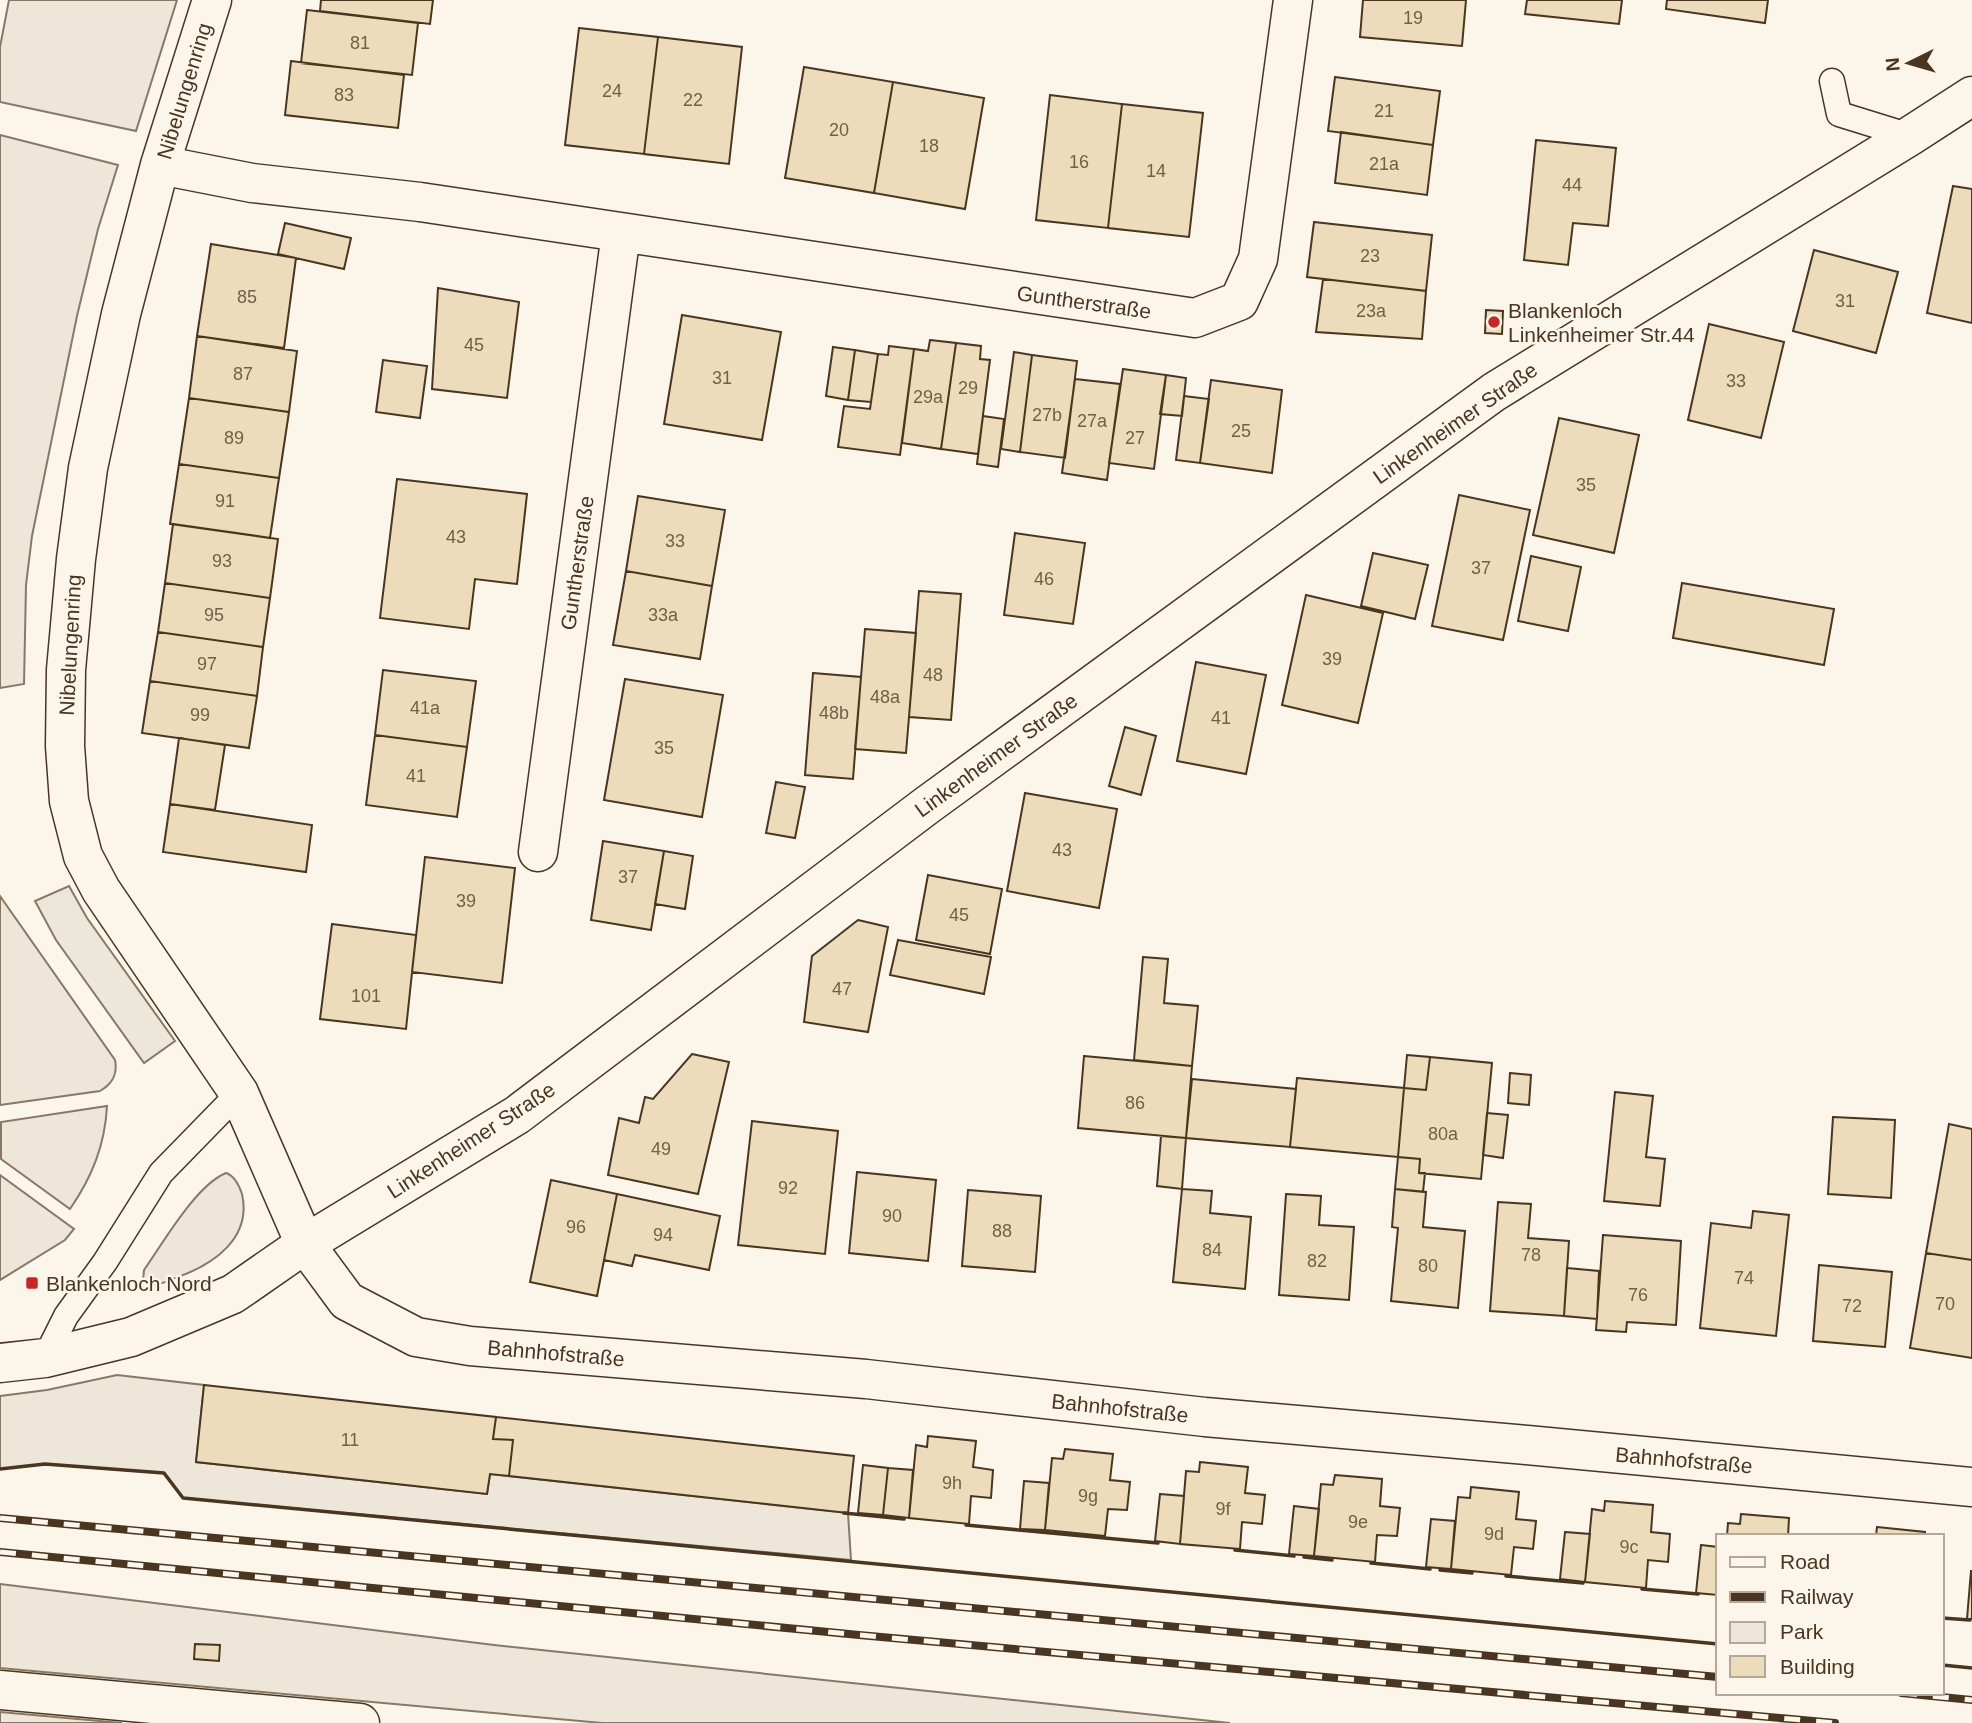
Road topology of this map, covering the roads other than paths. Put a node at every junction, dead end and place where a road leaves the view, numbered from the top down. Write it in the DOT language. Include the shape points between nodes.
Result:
graph roads {
  1 [pos="212,0"];
  2 [pos="1293,0"];
  3 [pos="1832,80"];
  4 [pos="1972,96"];
  5 [pos="1910,136"];
  6 [pos="160,166"];
  7 [pos="621,233"];
  8 [pos="538,852"];
  9 [pos="239,1093"];
  10 [pos="305,1244"];
  11 [pos="45,1358"];
  12 [pos="0,1363"];
  13 [pos="1972,1487"];
  14 [pos="0,1690"];
  15 [pos="360,1723"];
  1 -- 6 [label="street, Nibelungenring"];
  2 -- 7 [label="street, Guntherstraße" via="1258,259 1239,301 1195,318"];
  3 -- 5 [label="lane" via="1839,114"];
  4 -- 5 [label="street, Linkenheimer Straße"];
  5 -- 10 [label="street, Linkenheimer Straße" via="1494,392 926,806 517,1115"];
  6 -- 7 [label="street, Guntherstraße"];
  6 -- 9 [label="street, Nibelungenring" via="121,314 88,468 66,670 69,801 83,856 101,890"];
  7 -- 8 [label="street, Guntherstraße"];
  9 -- 10 [label="street, Nibelungenring"];
  9 -- 11 [label="lane" via="161,1173 65,1316"];
  10 -- 11 [label="street, Linkenheimer Straße" via="233,1294 131,1337"];
  10 -- 13 [label="street, Bahnhofstraße" via="347,1301 416,1337 470,1346 866,1379 1205,1417"];
  11 -- 12 [label="street, Linkenheimer Straße"];
  14 -- 15 [label="street"];
}
